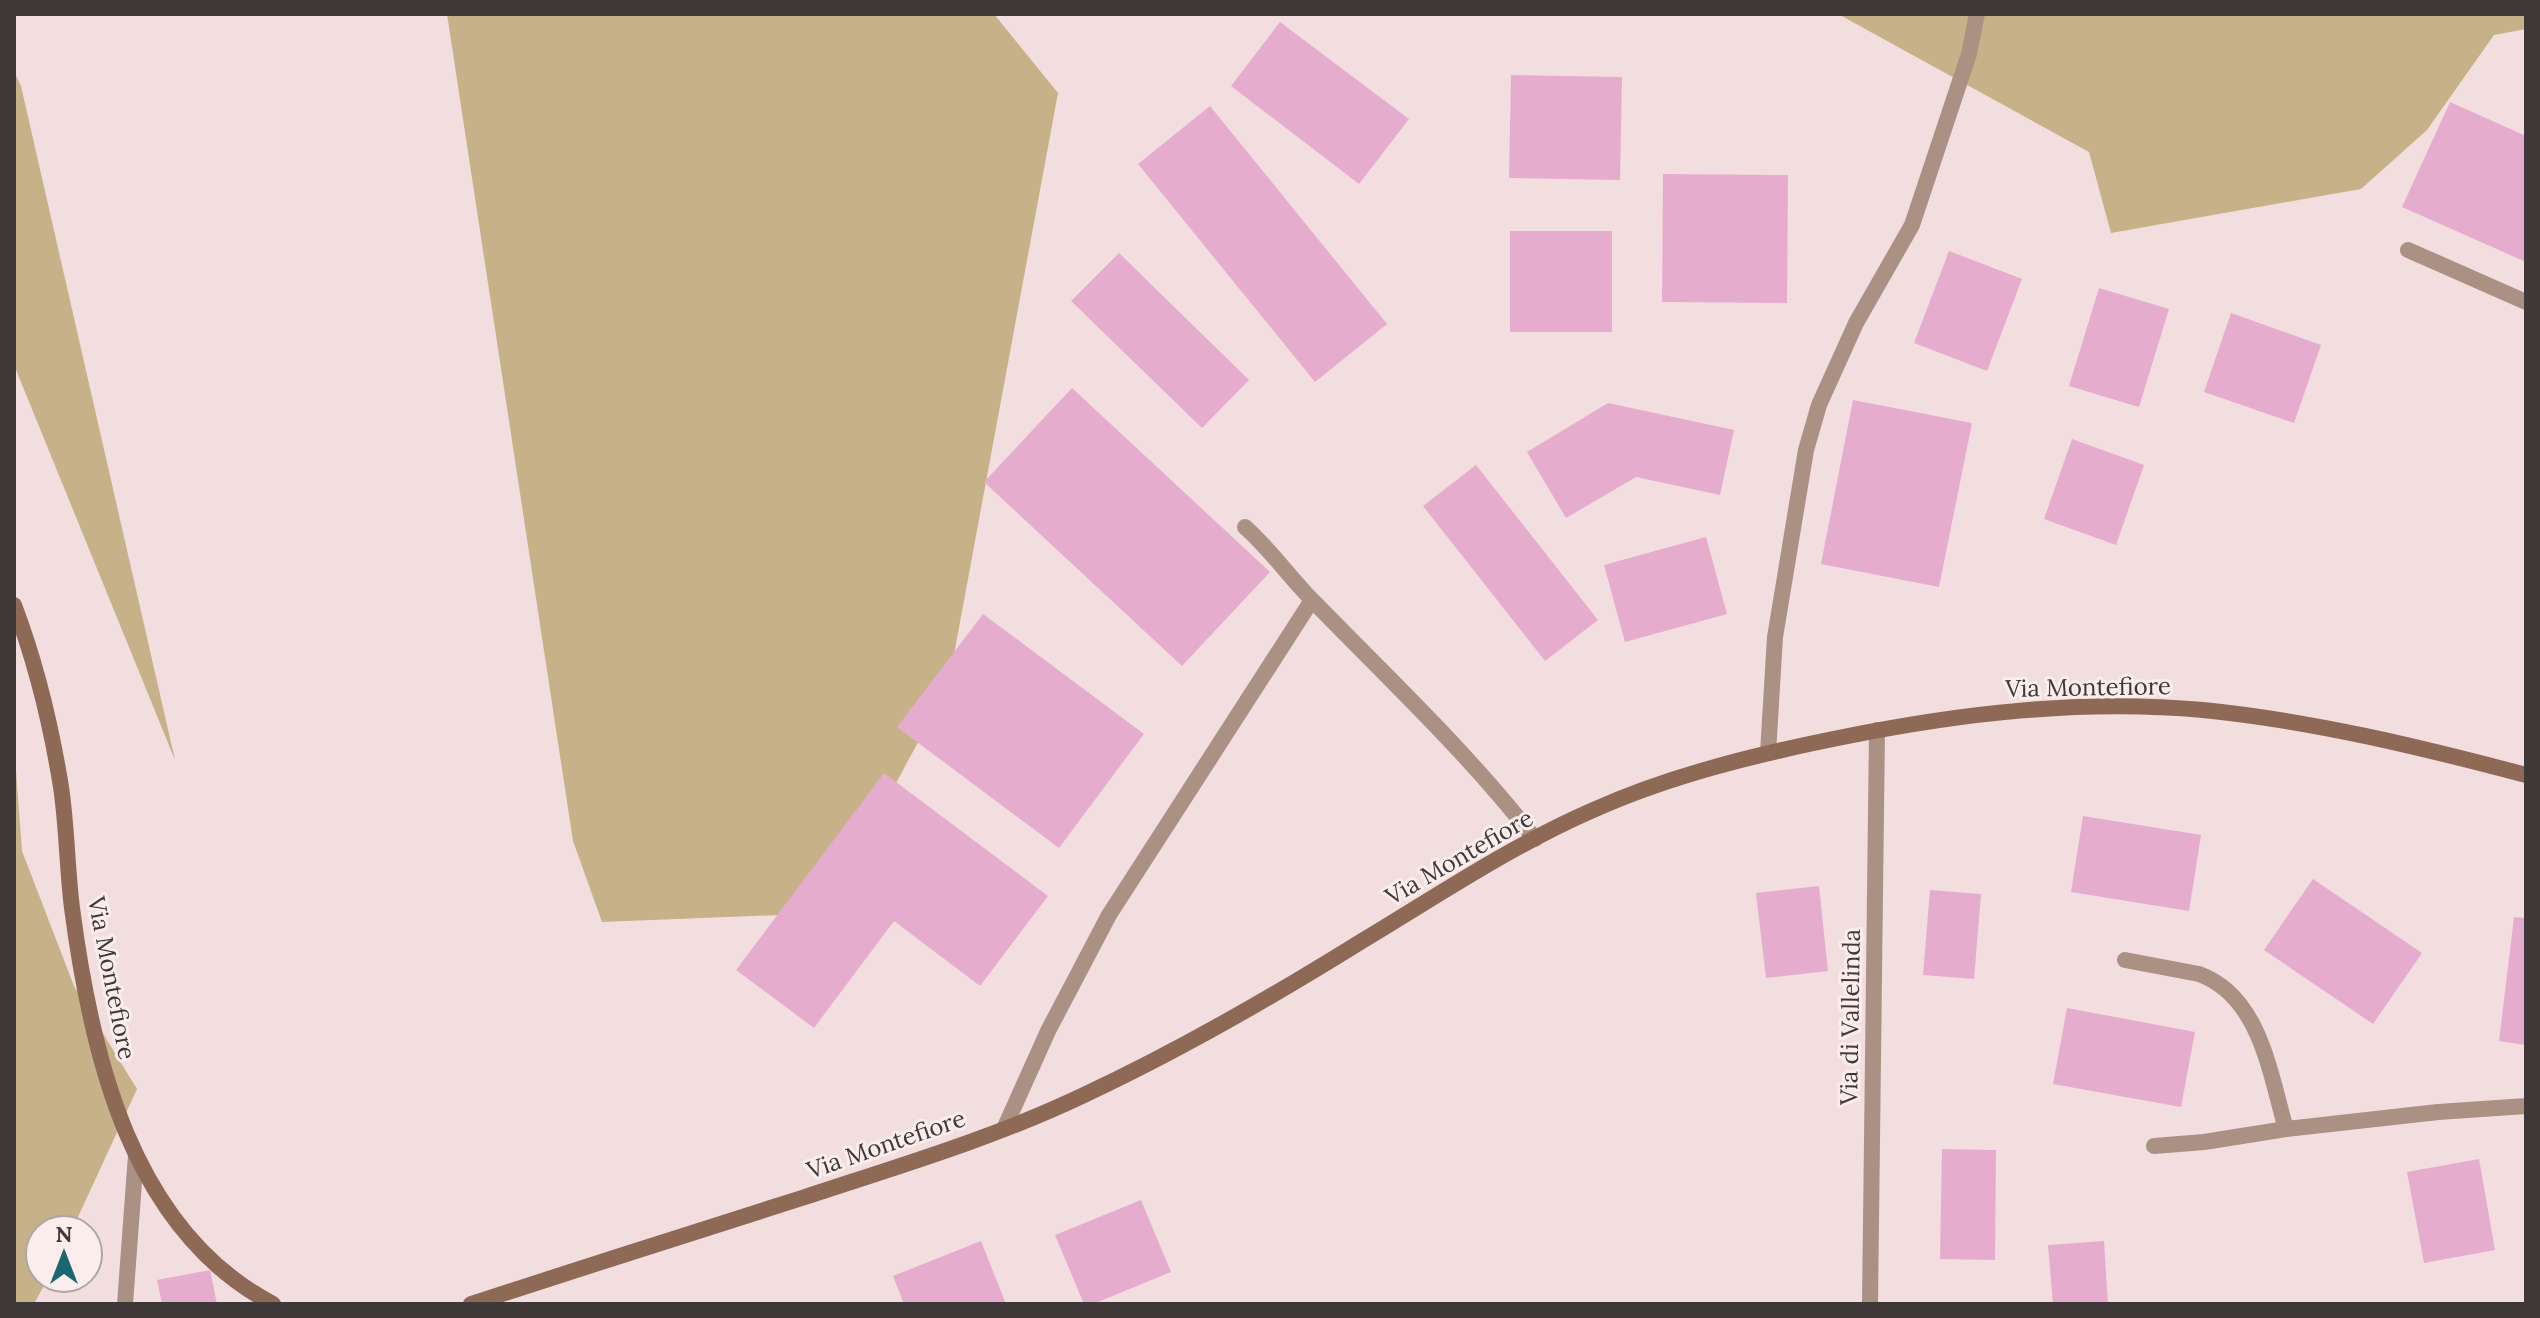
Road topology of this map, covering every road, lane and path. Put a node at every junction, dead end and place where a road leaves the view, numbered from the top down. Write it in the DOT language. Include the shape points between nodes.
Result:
graph roads {
  1 [pos="1977,14"];
  2 [pos="2408,250"];
  3 [pos="2526,302"];
  4 [pos="1245,527"];
  5 [pos="1312,600"];
  6 [pos="14,605"];
  7 [pos="1877,730"];
  8 [pos="1768,753"];
  9 [pos="2526,775"];
  10 [pos="1535,839"];
  11 [pos="2125,960"];
  12 [pos="2526,1106"];
  13 [pos="1004,1129"];
  14 [pos="2286,1129"];
  15 [pos="2154,1146"];
  16 [pos="136,1155"];
  17 [pos="125,1304"];
  18 [pos="273,1304"];
  19 [pos="471,1304"];
  20 [pos="1870,1304"];
  1 -- 8 [label="street" via="1969,54 1912,225 1856,323 1819,405 1806,450 1775,637"];
  2 -- 3 [label="street"];
  4 -- 5 [label="street"];
  5 -- 10 [label="street" via="1454,742"];
  5 -- 13 [label="street" via="1109,915"];
  6 -- 16 [label="main road, Via Montefiore" via="53,742 93,1029"];
  7 -- 8 [label="main road, Via Montefiore"];
  7 -- 9 [label="main road, Via Montefiore" via="2012,710 2198,710 2379,738"];
  7 -- 20 [label="street, Via di Vallelinda"];
  8 -- 10 [label="main road, Via Montefiore" via="1659,785"];
  10 -- 13 [label="main road, Via Montefiore" via="1144,1067"];
  11 -- 14 [label="street" via="2188,970 2232,994 2250,1019"];
  12 -- 14 [label="street"];
  13 -- 19 [label="main road, Via Montefiore"];
  14 -- 15 [label="street"];
  16 -- 17 [label="street"];
  16 -- 18 [label="main road, Via Montefiore" via="193,1242 229,1276"];
}
